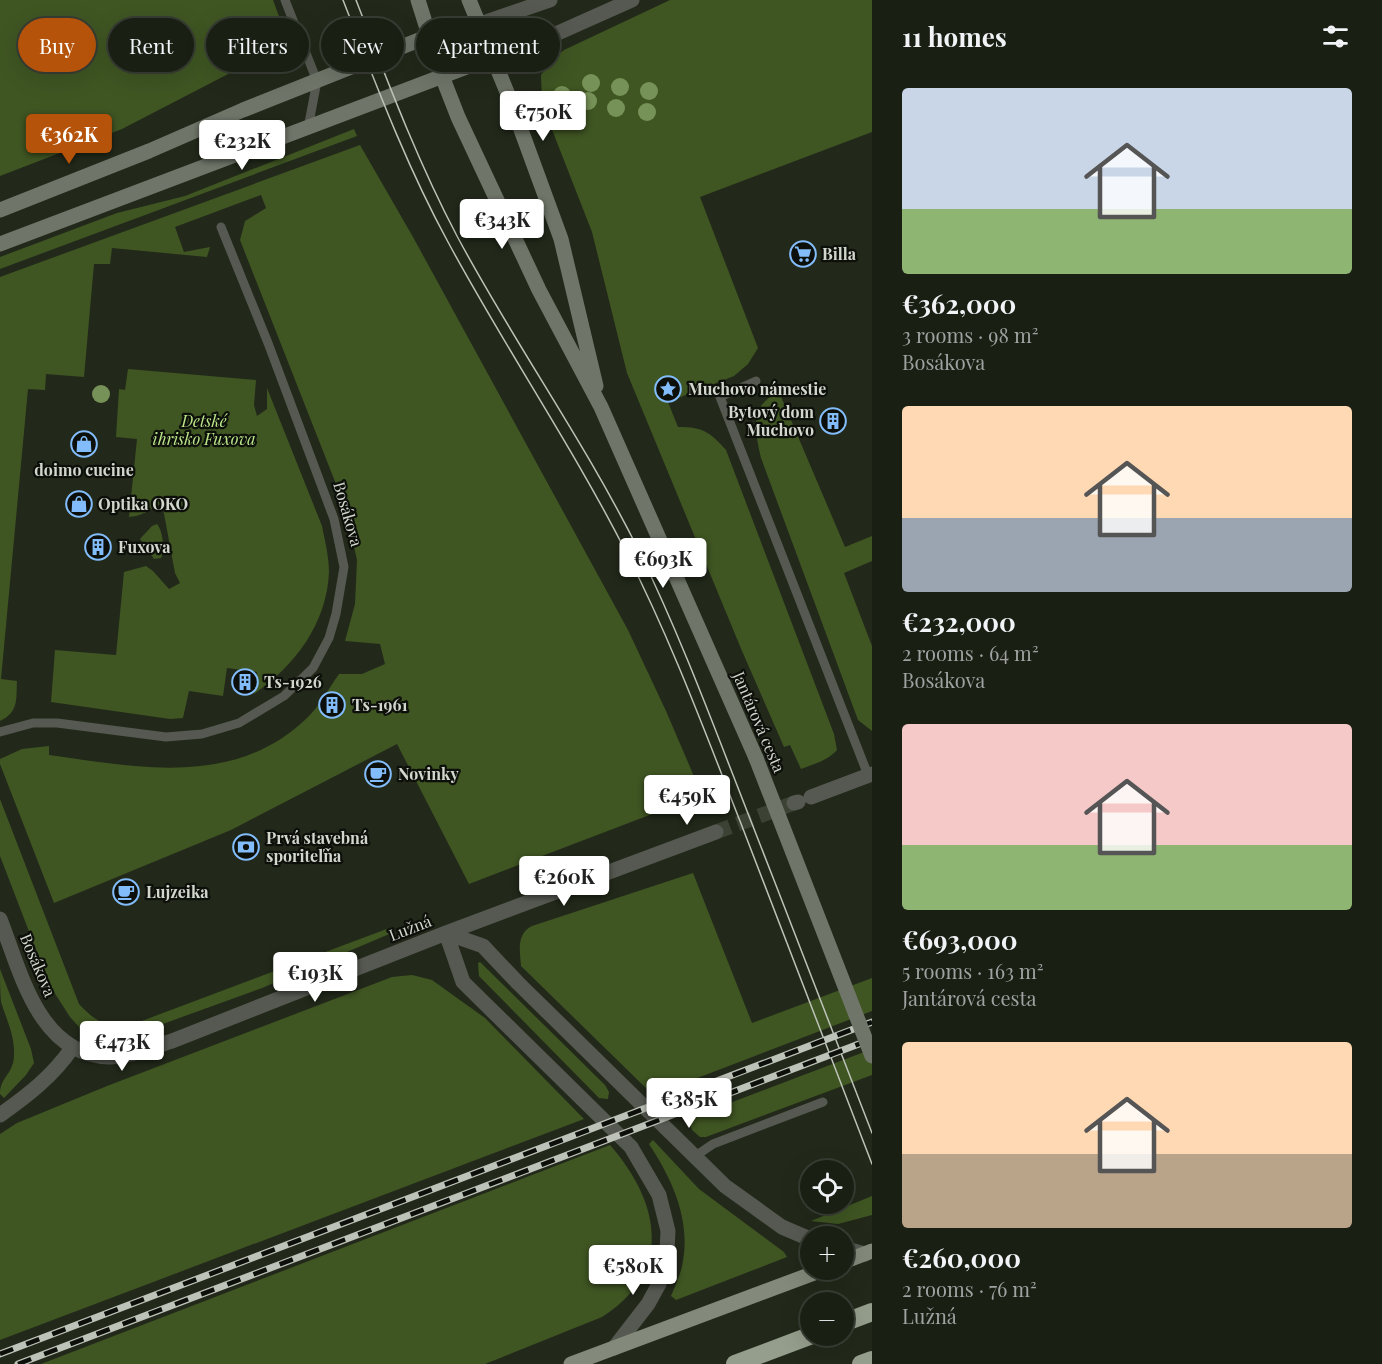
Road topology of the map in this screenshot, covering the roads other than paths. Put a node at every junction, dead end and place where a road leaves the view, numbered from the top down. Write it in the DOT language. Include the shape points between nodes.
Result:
graph roads {
  1 [pos="285,0"];
  2 [pos="418,0"];
  3 [pos="469,0"];
  4 [pos="550,0"];
  5 [pos="632,0"];
  6 [pos="424,18"];
  7 [pos="477,18"];
  8 [pos="498,18"];
  9 [pos="560,32"];
  10 [pos="416,41"];
  11 [pos="441,72"];
  12 [pos="453,72"];
  13 [pos="499,72"];
  14 [pos="442,76"];
  15 [pos="317,81"];
  16 [pos="308,128"];
  17 [pos="0,210"];
  18 [pos="221,227"];
  19 [pos="0,244"];
  20 [pos="756,381"];
  21 [pos="601,407"];
  22 [pos="0,732"];
  23 [pos="870,775"];
  24 [pos="801,801"];
  25 [pos="716,832"];
  26 [pos="0,919"];
  27 [pos="446,933"];
  28 [pos="72,1048"];
  29 [pos="872,1056"];
  30 [pos="823,1102"];
  31 [pos="0,1115"];
  32 [pos="694,1157"];
  33 [pos="800,1235"];
  34 [pos="800,1278"];
  35 [pos="872,1312"];
  36 [pos="854,1319"];
  37 [pos="800,1340"];
  38 [pos="614,1348"];
  39 [pos="872,1360"];
  40 [pos="571,1364"];
  41 [pos="735,1364"];
  42 [pos="861,1364"];
  1 -- 15 [label="lane"];
  2 -- 6 [label="street, Jantárová cesta"];
  3 -- 7 [label="street, Jantárová cesta"];
  4 -- 8 [label="street"];
  5 -- 9 [label="street"];
  10 -- 15 [label="street"];
  11 -- 14 [label="street, Jantárová cesta"];
  12 -- 14 [label="street"];
  13 -- 21 [label="street, Jantárová cesta" via="561,239"];
  14 -- 16 [label="street"];
  14 -- 21 [label="street, Jantárová cesta" via="538,290"];
  15 -- 16 [label="lane"];
  15 -- 17 [label="street"];
  16 -- 19 [label="street"];
  18 -- 22 [label="lane, Bosákova" via="334,519 344,567 329,638 313,668 284,696 239,723 202,734 166,737 57,723 33,723"];
  20 -- 23 [label="lane" via="720,398"];
  21 -- 29 [label="street, Jantárová cesta, bridge" via="756,758"];
  23 -- 24 [label="street"];
  25 -- 27 [label="street, Lužná"];
  26 -- 28 [label="street, Bosákova" via="38,1011 48,1028"];
  27 -- 28 [label="street, Lužná" via="158,1046 111,1057"];
  27 -- 32 [label="street" via="483,946"];
  27 -- 38 [label="street" via="463,982 631,1147 659,1195 668,1231 659,1284"];
  28 -- 31 [label="street" via="59,1067"];
  30 -- 32 [label="lane" via="729,1137"];
  32 -- 33 [label="street" via="752,1207"];
  34 -- 38 [label="main road"];
  35 -- 36 [label="highway"];
  37 -- 41 [label="highway"];
  38 -- 40 [label="main road"];
  39 -- 42 [label="highway"];
}
